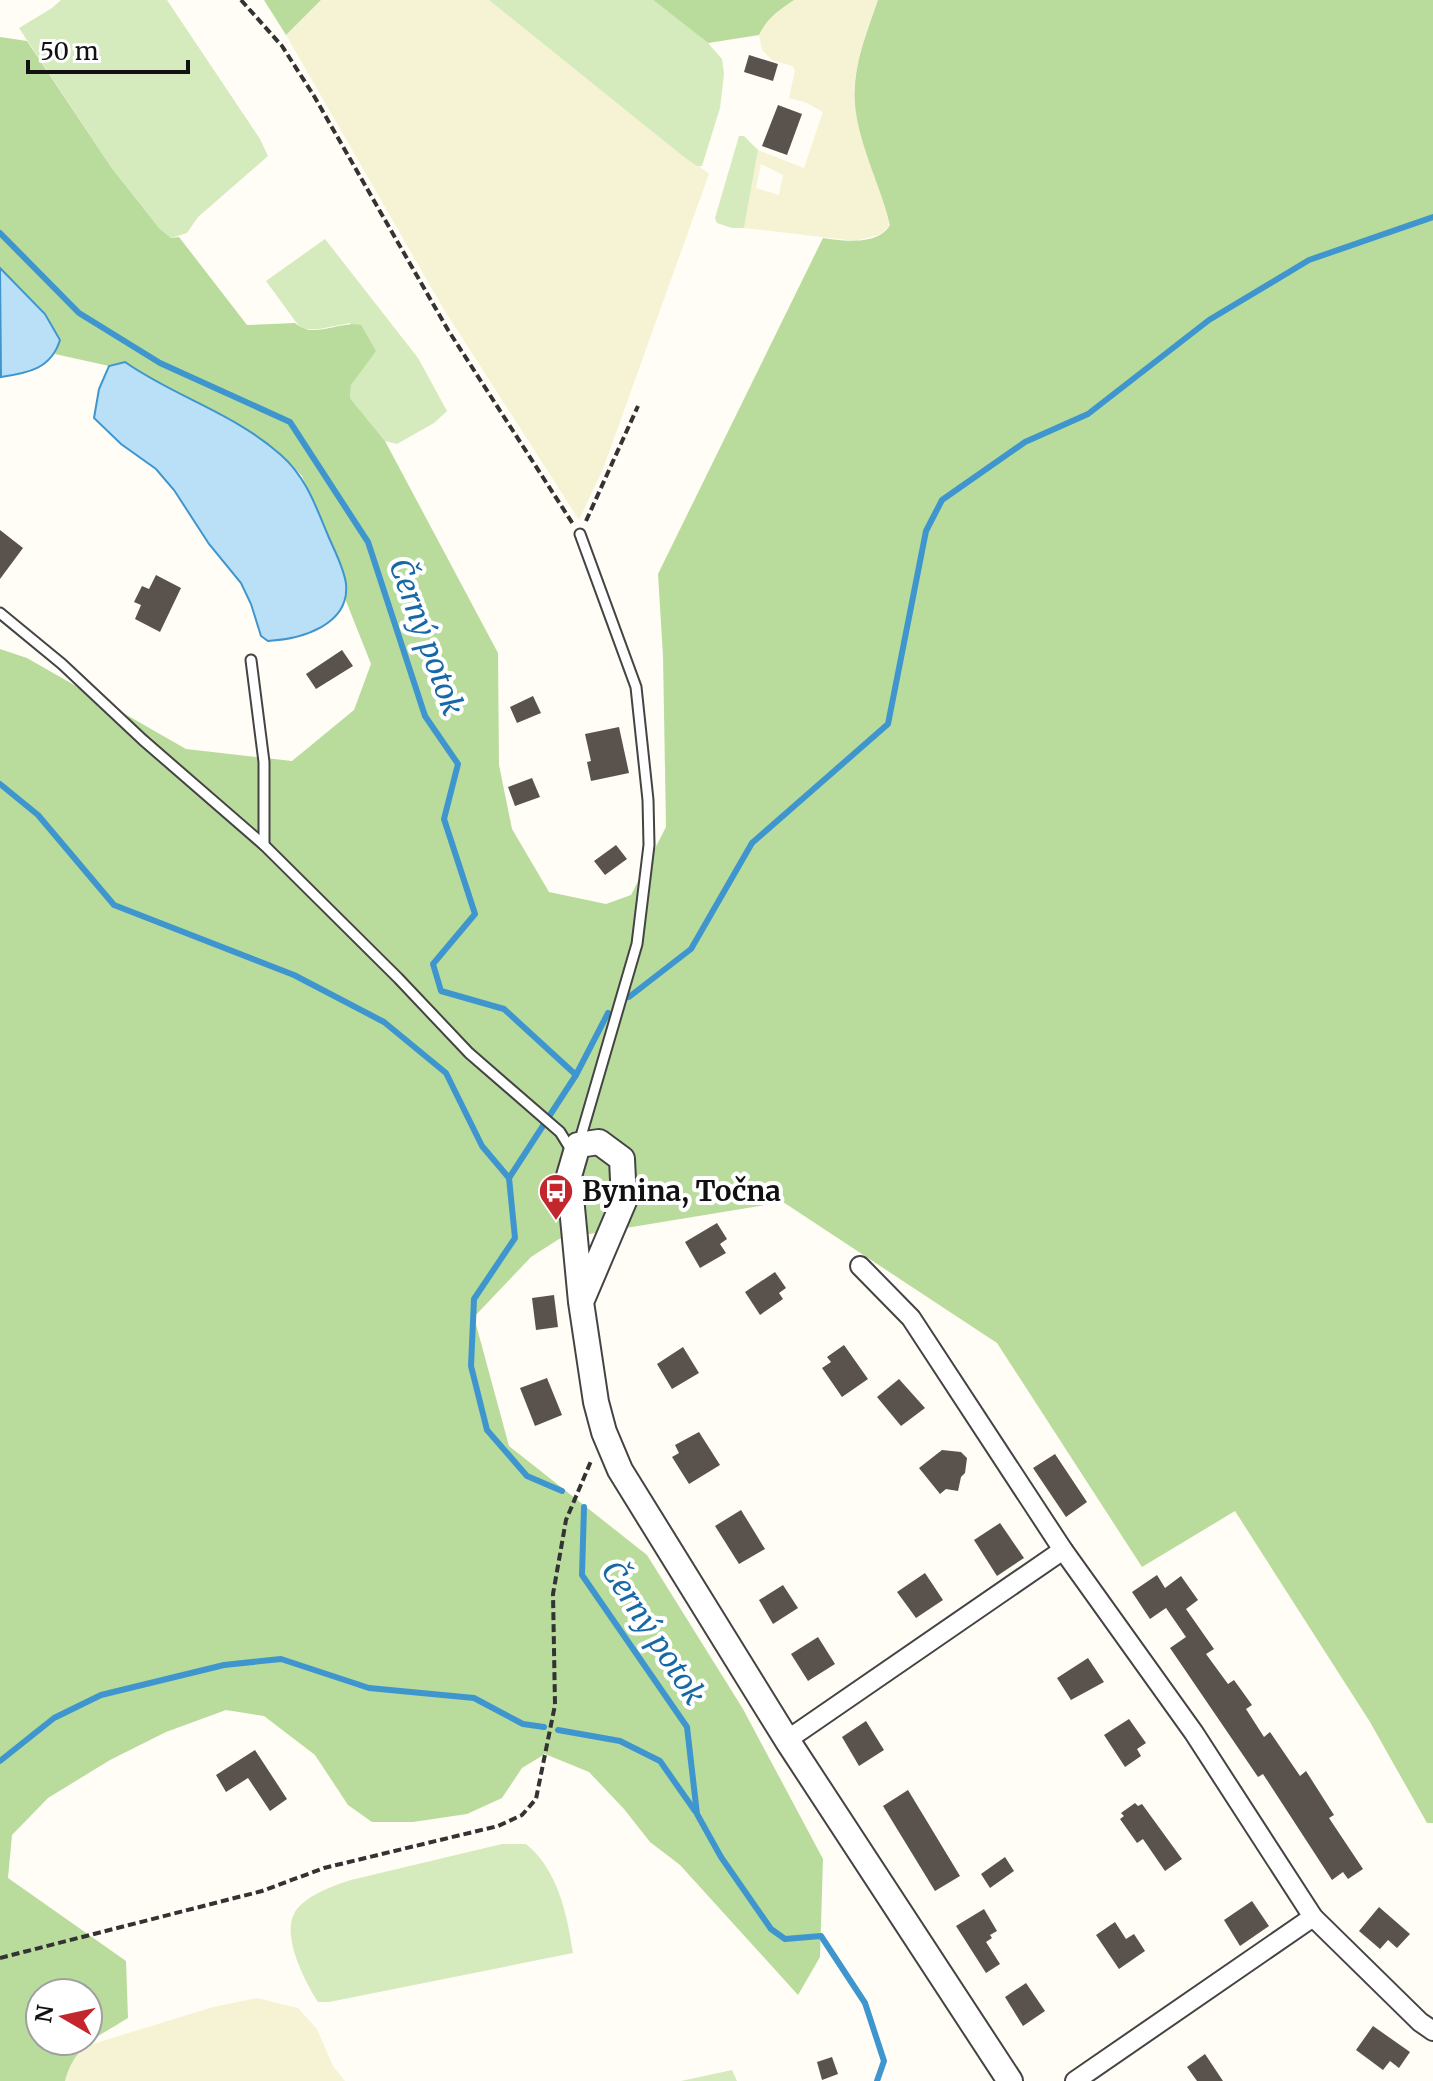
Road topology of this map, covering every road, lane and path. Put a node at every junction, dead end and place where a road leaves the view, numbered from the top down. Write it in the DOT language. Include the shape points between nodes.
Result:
graph roads {
  1 [pos="241,0"];
  2 [pos="638,406"];
  3 [pos="580,534"];
  4 [pos="0,613"];
  5 [pos="251,660"];
  6 [pos="264,845"];
  7 [pos="576,1151"];
  8 [pos="860,1266"];
  9 [pos="581,1302"];
  10 [pos="578,1489"];
  11 [pos="1063,1550"];
  12 [pos="787,1740"];
  13 [pos="1313,1917"];
  14 [pos="0,1958"];
  15 [pos="1433,2031"];
  16 [pos="1010,2081"];
  17 [pos="1075,2081"];
  1 -- 3 [label="path" via="282,46 314,96 448,330"];
  2 -- 3 [label="path"];
  3 -- 7 [label="lane" via="636,687 649,845 637,944"];
  4 -- 6 [label="lane"];
  5 -- 6 [label="lane" via="264,762"];
  6 -- 7 [label="lane" via="469,1053"];
  7 -- 9 [label="street" via="569,1176"];
  7 -- 9 [label="street" via="599,1142 622,1159 624,1201"];
  8 -- 11 [label="street" via="911,1318"];
  9 -- 12 [label="street" via="596,1402 620,1470"];
  10 -- 14 [label="path" via="566,1520 553,1594 555,1705 536,1799 522,1815 498,1826 324,1868 262,1891"];
  11 -- 12 [label="street"];
  11 -- 13 [label="street" via="1194,1733"];
  12 -- 16 [label="street"];
  13 -- 15 [label="street"];
  13 -- 17 [label="street"];
}
